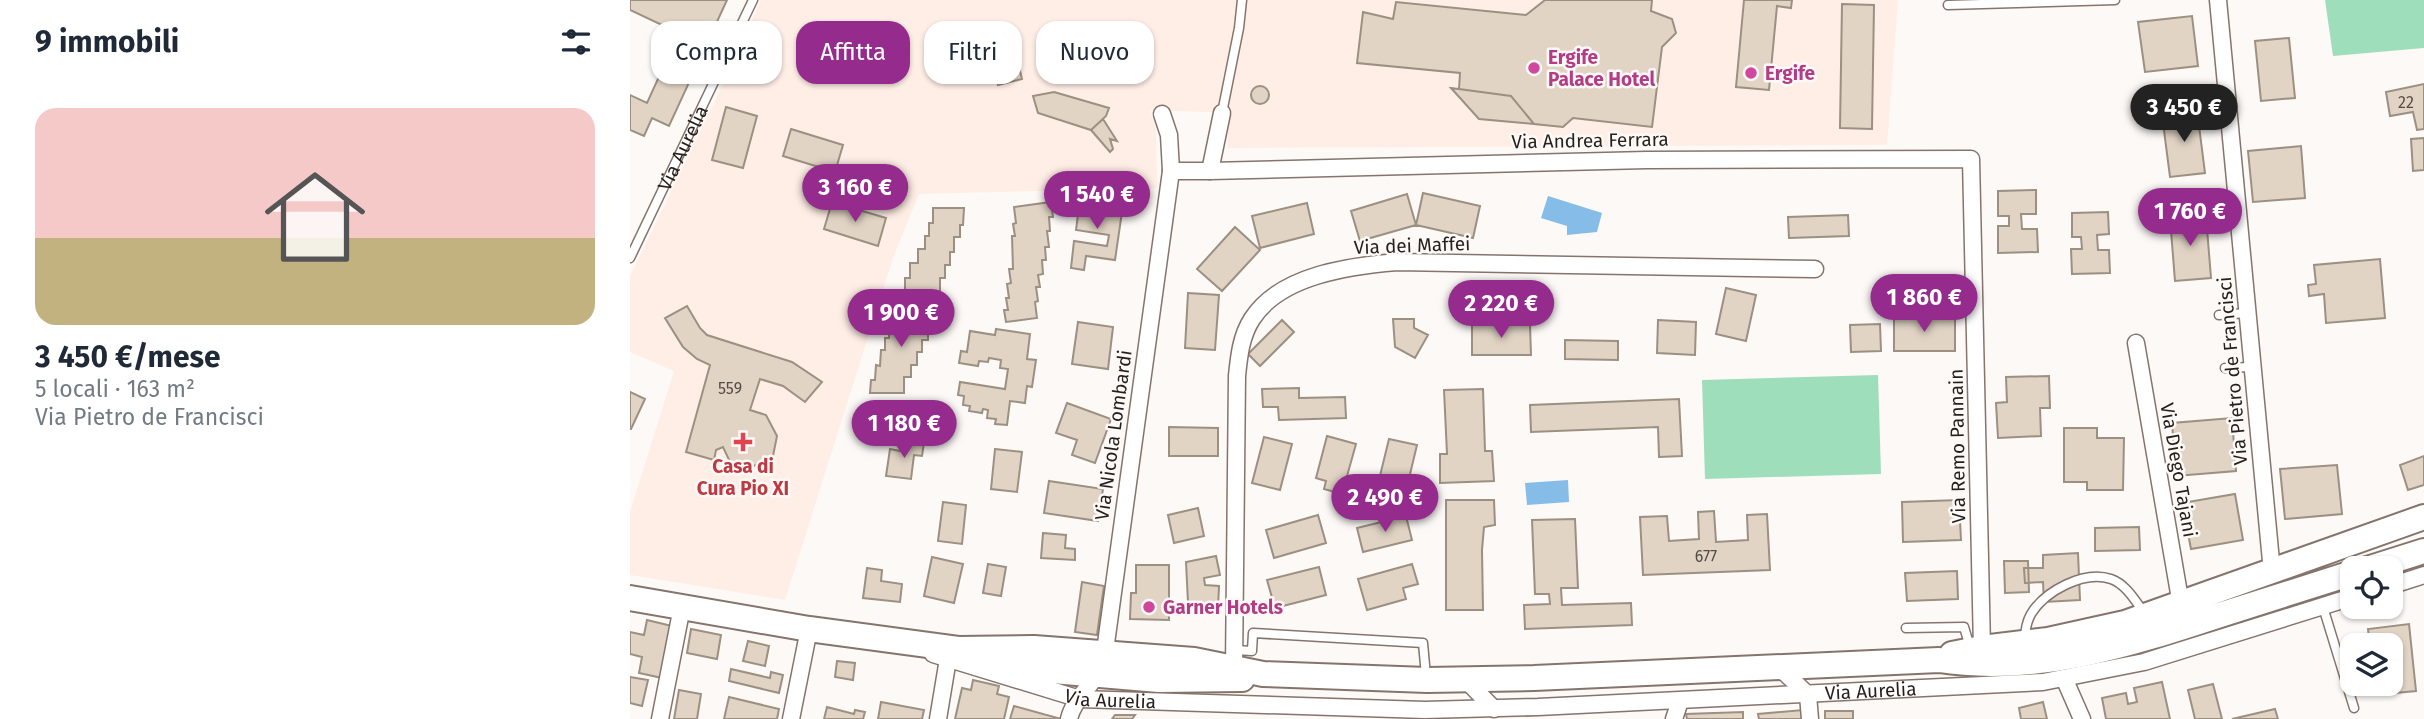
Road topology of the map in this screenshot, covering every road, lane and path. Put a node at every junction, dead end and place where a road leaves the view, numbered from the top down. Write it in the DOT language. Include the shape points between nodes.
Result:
graph roads {
  1 [pos="753,0"];
  2 [pos="1242,0"];
  3 [pos="2115,0"];
  4 [pos="2218,0"];
  5 [pos="1948,5"];
  6 [pos="1222,113"];
  7 [pos="1162,114"];
  8 [pos="1971,159"];
  9 [pos="1171,171"];
  10 [pos="1210,171"];
  11 [pos="630,258"];
  12 [pos="1815,269"];
  13 [pos="2248,313"];
  14 [pos="2219,315"];
  15 [pos="2136,343"];
  16 [pos="2252,367"];
  17 [pos="2225,368"];
  18 [pos="2419,521"];
  19 [pos="2424,551"];
  20 [pos="2403,558"];
  21 [pos="2272,572"];
  22 [pos="2424,575"];
  23 [pos="2340,577"];
  24 [pos="2403,582"];
  25 [pos="630,598"];
  26 [pos="2340,601"];
  27 [pos="2181,605"];
  28 [pos="682,607"];
  29 [pos="2323,607"];
  30 [pos="2147,616"];
  31 [pos="1906,628"];
  32 [pos="809,629"];
  33 [pos="2168,633"];
  34 [pos="2210,642"];
  35 [pos="2025,643"];
  36 [pos="1977,649"];
  37 [pos="953,654"];
  38 [pos="1235,659"];
  39 [pos="1939,660"];
  40 [pos="1101,664"];
  41 [pos="1779,667"];
  42 [pos="1263,674"];
  43 [pos="1379,677"];
  44 [pos="2064,678"];
  45 [pos="1465,679"];
  46 [pos="1427,680"];
  47 [pos="1808,695"];
  48 [pos="1080,699"];
  49 [pos="1680,701"];
  50 [pos="1377,708"];
  51 [pos="2354,708"];
  52 [pos="1494,709"];
  53 [pos="1285,712"];
  54 [pos="1425,714"];
  55 [pos="660,719"];
  56 [pos="792,719"];
  57 [pos="938,719"];
  58 [pos="1069,719"];
  59 [pos="1674,719"];
  60 [pos="1810,719"];
  61 [pos="2082,719"];
  1 -- 11 [label="lane, Via Aurelia"];
  2 -- 6 [label="lane"];
  3 -- 5 [label="lane"];
  4 -- 13 [label="street, Via Pietro de Francisci"];
  6 -- 10 [label="street"];
  7 -- 9 [label="street, Via Nicola Lombardi" via="1169,135"];
  8 -- 10 [label="street, Via Andrea Ferrara" via="1647,160"];
  8 -- 36 [label="street, Via Remo Pannain"];
  9 -- 10 [label="street, Via Andrea Ferrara"];
  9 -- 40 [label="street, Via Nicola Lombardi"];
  12 -- 38 [label="street, Via dei Maffei" via="1397,262 1332,271 1279,294 1252,318 1239,353"];
  13 -- 14 [label="lane"];
  13 -- 16 [label="street, Via Pietro de Francisci"];
  15 -- 27 [label="street, Via Diego Tajani"];
  16 -- 17 [label="lane"];
  16 -- 21 [label="street, Via Pietro de Francisci"];
  18 -- 21 [label="main road, Via Aurelia"];
  19 -- 20 [label="main road"];
  21 -- 27 [label="main road, Via Aurelia"];
  22 -- 24 [label="street"];
  23 -- 33 [label="main road, Via Aurelia"];
  25 -- 28 [label="main road, Via Aurelia"];
  26 -- 29 [label="street, Via Aurelia"];
  27 -- 30 [label="main road, Via Aurelia"];
  28 -- 32 [label="main road, Via Aurelia"];
  28 -- 55 [label="street"];
  29 -- 34 [label="street, Via Aurelia"];
  29 -- 51 [label="lane"];
  30 -- 35 [label="main road, Via Aurelia"];
  30 -- 35 [label="lane" via="2120,583 2101,577 2082,580 2058,589 2040,603 2027,623"];
  31 -- 36 [label="lane" via="1964,627"];
  32 -- 37 [label="main road, Via Aurelia" via="894,640"];
  32 -- 56 [label="street"];
  33 -- 34 [label="street"];
  33 -- 39 [label="main road, Via Aurelia" via="2033,662 1977,665"];
  34 -- 44 [label="street, Via Aurelia" via="2144,662"];
  35 -- 36 [label="main road, Via Aurelia"];
  36 -- 39 [label="main road, Via Aurelia"];
  37 -- 40 [label="main road, Via Aurelia" via="1034,648"];
  37 -- 48 [label="street, Via Aurelia"];
  37 -- 57 [label="street"];
  38 -- 40 [label="main road, Via Aurelia"];
  38 -- 42 [label="main road, Via Aurelia"];
  38 -- 46 [label="lane" via="1252,651 1253,633 1423,643"];
  39 -- 41 [label="main road, Via Aurelia"];
  40 -- 42 [label="main road, Via Aurelia" via="1193,681"];
  40 -- 48 [label="street, Via Nicola Lombardi"];
  41 -- 45 [label="main road, Via Aurelia"];
  41 -- 47 [label="street"];
  42 -- 43 [label="main road, Via Aurelia"];
  43 -- 46 [label="main road, Via Aurelia"];
  43 -- 50 [label="street"];
  44 -- 47 [label="street, Via Aurelia"];
  44 -- 61 [label="street"];
  45 -- 46 [label="main road, Via Aurelia"];
  45 -- 52 [label="street"];
  47 -- 49 [label="street, Via Aurelia"];
  47 -- 60 [label="street"];
  48 -- 53 [label="street, Via Aurelia"];
  48 -- 58 [label="street, Via Nicola Lombardi"];
  49 -- 52 [label="street, Via Aurelia"];
  49 -- 59 [label="street"];
  50 -- 53 [label="street, Via Aurelia"];
  50 -- 54 [label="street, Via Aurelia"];
  52 -- 54 [label="street, Via Aurelia"];
}
